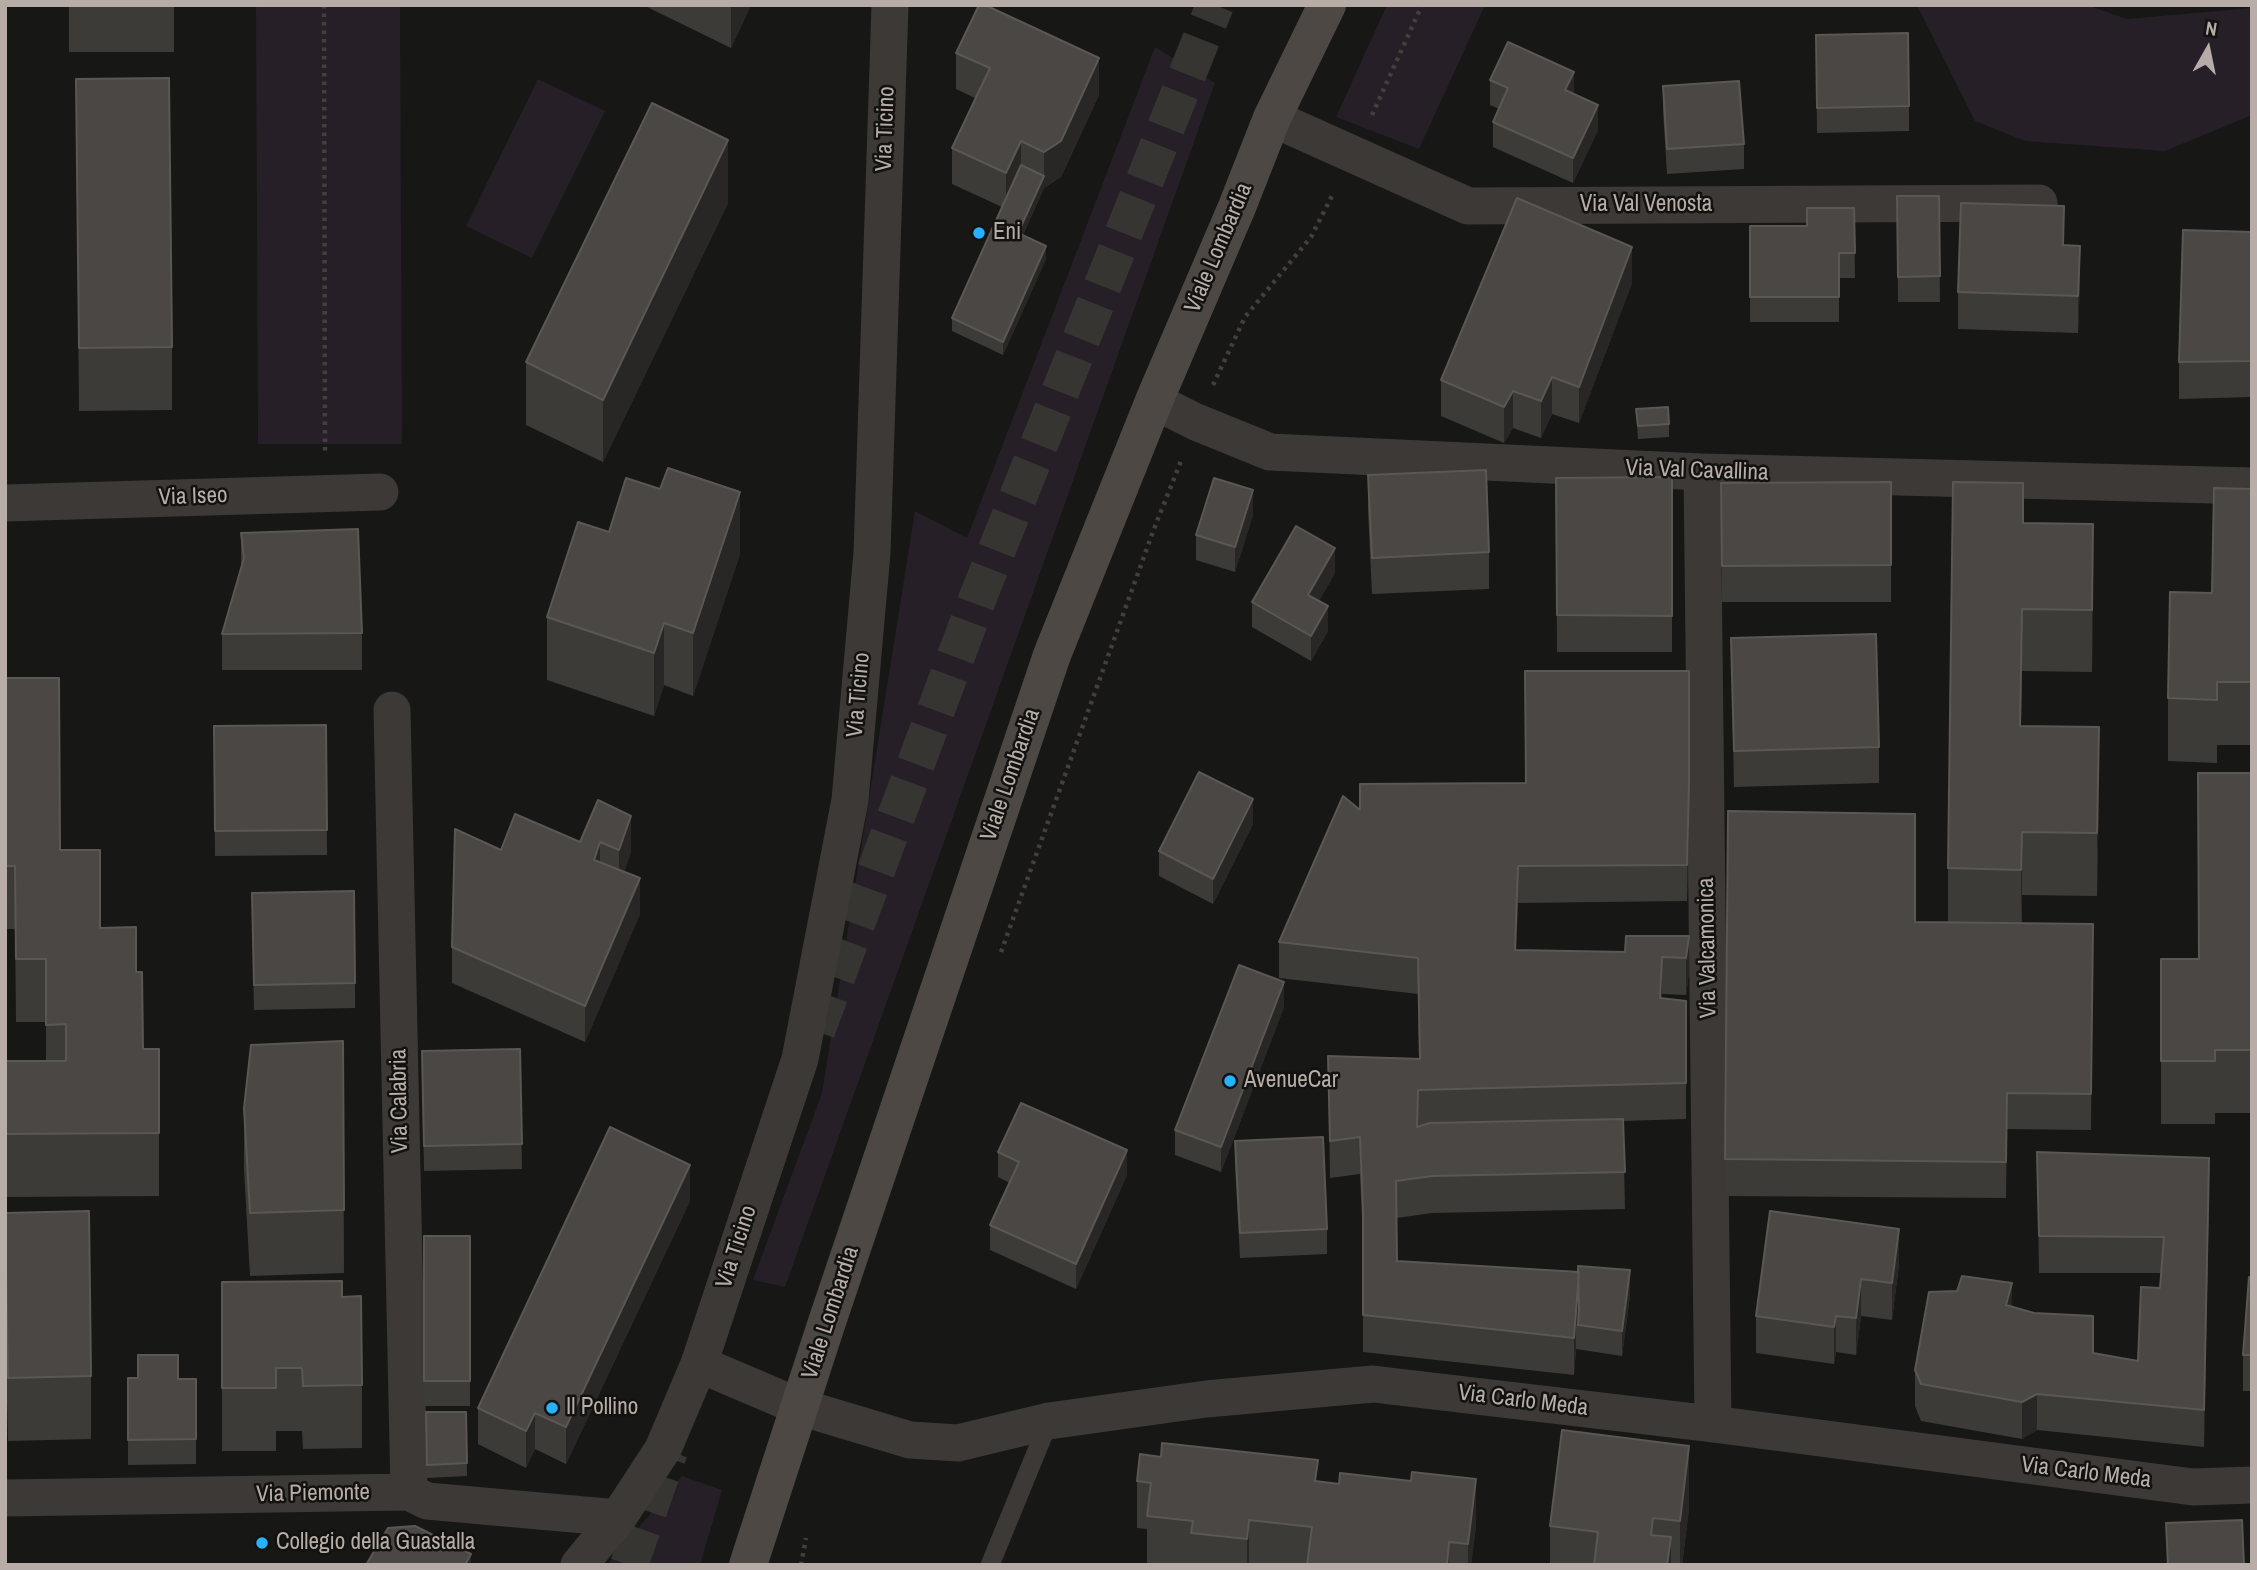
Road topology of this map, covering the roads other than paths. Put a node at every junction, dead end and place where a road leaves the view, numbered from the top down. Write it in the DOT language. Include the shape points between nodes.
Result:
graph roads {
  1 [pos="890,5"];
  2 [pos="1327,5"];
  3 [pos="1272,118"];
  4 [pos="2039,203"];
  5 [pos="1154,401"];
  6 [pos="1702,472"];
  7 [pos="2252,486"];
  8 [pos="380,492"];
  9 [pos="5,503"];
  10 [pos="392,709"];
  11 [pos="699,1364"];
  12 [pos="800,1407"];
  13 [pos="1049,1422"];
  14 [pos="1713,1423"];
  15 [pos="2252,1485"];
  16 [pos="409,1492"];
  17 [pos="5,1498"];
  18 [pos="618,1518"];
  19 [pos="579,1565"];
  20 [pos="748,1565"];
  21 [pos="989,1565"];
  1 -- 11 [label="street, Via Ticino" via="872,553 850,800 800,1059"];
  2 -- 3 [label="street, Viale Lombardia"];
  3 -- 4 [label="street, Via Val Venosta" via="1468,206"];
  3 -- 5 [label="street, Viale Lombardia"];
  5 -- 6 [label="street, Via Val Cavallina" via="1270,452"];
  5 -- 12 [label="street, Viale Lombardia" via="1052,655"];
  6 -- 7 [label="street, Via Val Cavallina"];
  6 -- 14 [label="street, Via Valcamonica"];
  8 -- 9 [label="street, Via Iseo"];
  10 -- 16 [label="street, Via Calabria"];
  11 -- 12 [label="street, Via Carlo Meda"];
  11 -- 18 [label="street, Via Ticino" via="663,1449"];
  12 -- 13 [label="street, Via Carlo Meda" via="911,1440 958,1443"];
  12 -- 20 [label="street, Viale Lombardia"];
  13 -- 14 [label="street, Via Carlo Meda" via="1206,1399 1373,1384"];
  13 -- 21 [label="lane"];
  14 -- 15 [label="street, Via Carlo Meda" via="2193,1487"];
  16 -- 17 [label="street, Via Piemonte"];
  16 -- 18 [label="street, Via Piemonte" via="427,1501"];
  18 -- 19 [label="street, Via Ticino"];
}
